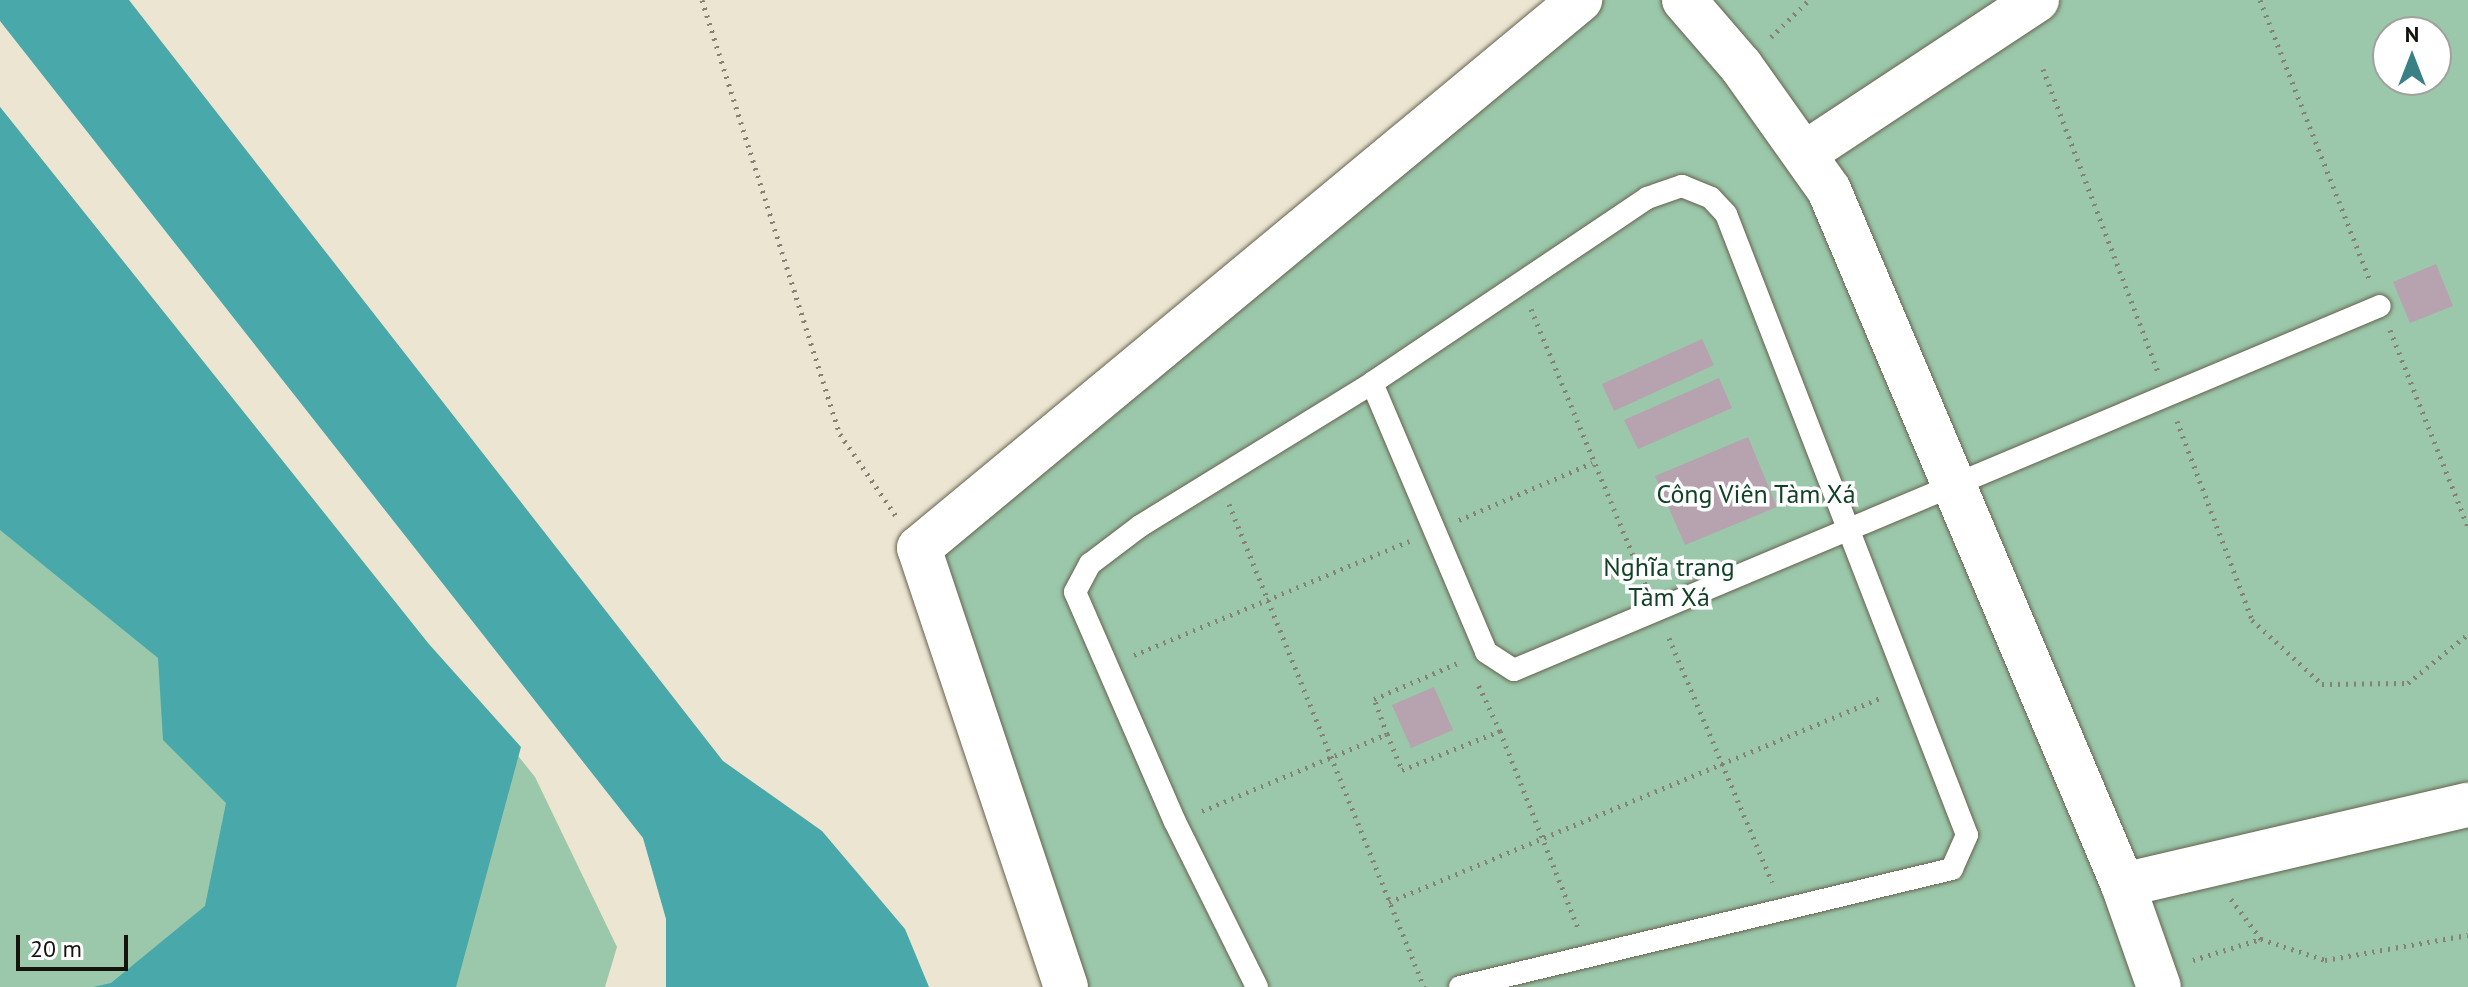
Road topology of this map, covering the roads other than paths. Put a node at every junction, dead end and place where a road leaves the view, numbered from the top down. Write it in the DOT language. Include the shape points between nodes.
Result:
graph roads {
  1 [pos="1580,0"];
  2 [pos="1684,0"];
  3 [pos="2037,0"];
  4 [pos="1805,153"];
  5 [pos="2380,306"];
  6 [pos="1372,383"];
  7 [pos="1950,484"];
  8 [pos="1849,526"];
  9 [pos="2468,805"];
  10 [pos="2123,885"];
  11 [pos="2156,979"];
  12 [pos="1066,987"];
  13 [pos="1257,987"];
  14 [pos="1460,987"];
  1 -- 12 [label="street" via="919,548"];
  2 -- 4 [label="street"];
  3 -- 4 [label="street"];
  4 -- 7 [label="street" via="1829,190"];
  5 -- 7 [label="lane"];
  6 -- 8 [label="lane" via="1435,530 1476,656 1514,670"];
  6 -- 8 [label="lane" via="1647,198 1682,186 1711,198 1726,214"];
  6 -- 13 [label="lane" via="1218,477 1090,564 1075,592 1175,822"];
  7 -- 8 [label="lane"];
  7 -- 10 [label="street"];
  8 -- 14 [label="lane" via="1967,835 1952,869"];
  9 -- 10 [label="street"];
  10 -- 11 [label="street"];
}
